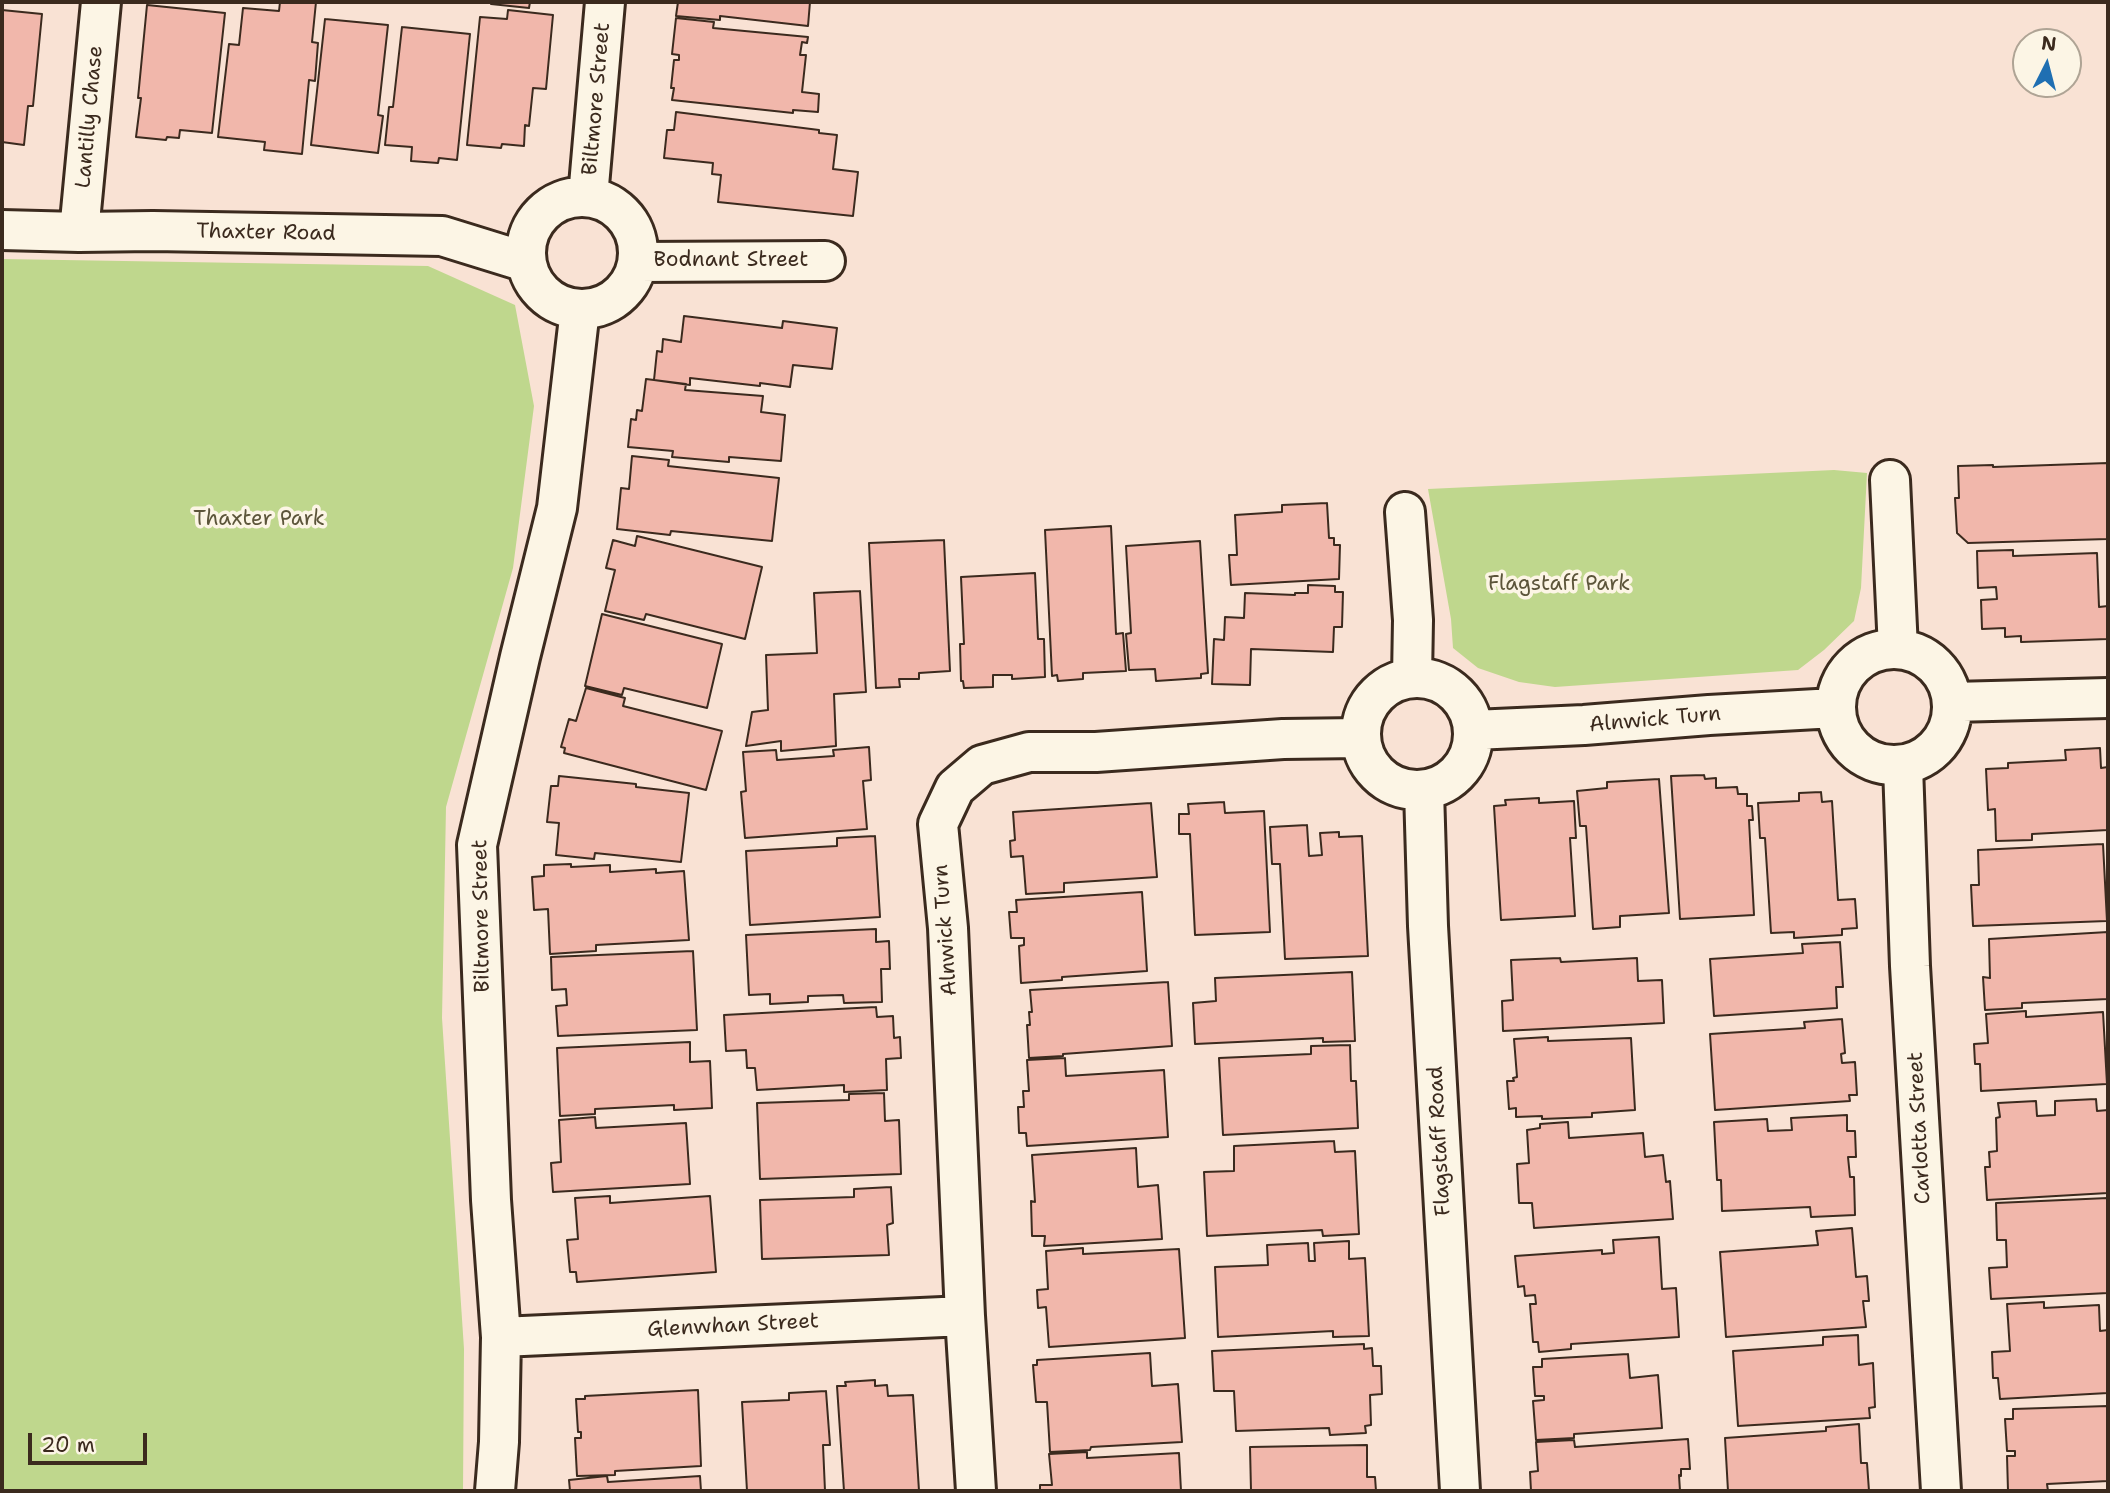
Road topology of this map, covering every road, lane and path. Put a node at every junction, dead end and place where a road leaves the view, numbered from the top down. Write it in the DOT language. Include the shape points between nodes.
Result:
graph roads {
  1 [pos="101,2"];
  2 [pos="606,2"];
  3 [pos="588,197"];
  4 [pos="2,230"];
  5 [pos="79,232"];
  6 [pos="825,261"];
  7 [pos="526,262"];
  8 [pos="638,262"];
  9 [pos="580,309"];
  10 [pos="1890,480"];
  11 [pos="1405,512"];
  12 [pos="1898,649"];
  13 [pos="1412,678"];
  14 [pos="2108,698"];
  15 [pos="1953,702"];
  16 [pos="1835,708"];
  17 [pos="1474,730"];
  18 [pos="1360,738"];
  19 [pos="1903,765"];
  20 [pos="1424,790"];
  21 [pos="965,1316"];
  22 [pos="501,1337"];
  23 [pos="495,1491"];
  24 [pos="976,1491"];
  25 [pos="1460,1491"];
  26 [pos="1941,1491"];
  1 -- 5 [label="street, Lantilly Chase"];
  2 -- 3 [label="street, Biltmore Street"];
  3 -- 7 [label="street" via="570,197 540,214 525,245"];
  3 -- 8 [label="street" via="621,211 632,226"];
  4 -- 5 [label="street, Thaxter Road"];
  5 -- 7 [label="street, Thaxter Road" via="442,236"];
  6 -- 8 [label="street, Bodnant Street"];
  7 -- 9 [label="street" via="545,296"];
  8 -- 9 [label="street" via="624,291 604,304"];
  9 -- 22 [label="street, Biltmore Street" via="557,508 477,845"];
  10 -- 12 [label="street"];
  11 -- 13 [label="street"];
  12 -- 15 [label="street" via="1930,660 1950,686"];
  12 -- 16 [label="street" via="1871,653 1849,670"];
  13 -- 17 [label="street" via="1447,686 1470,713"];
  13 -- 18 [label="street" via="1395,682 1374,698 1362,721"];
  14 -- 15 [label="street"];
  15 -- 19 [label="street" via="1946,737 1920,761"];
  16 -- 17 [label="street, Alnwick Turn"];
  16 -- 19 [label="street" via="1839,728 1864,758 1883,765"];
  17 -- 20 [label="street" via="1466,764 1441,786"];
  18 -- 20 [label="street" via="1374,772 1406,790"];
  18 -- 21 [label="street, Alnwick Turn" via="1029,752 982,765 955,788 938,824"];
  19 -- 26 [label="street, Carlotta Street"];
  20 -- 25 [label="street, Flagstaff Road"];
  21 -- 22 [label="street, Glenwhan Street"];
  21 -- 24 [label="street, Alnwick Turn"];
  22 -- 23 [label="street, Biltmore Street"];
}
